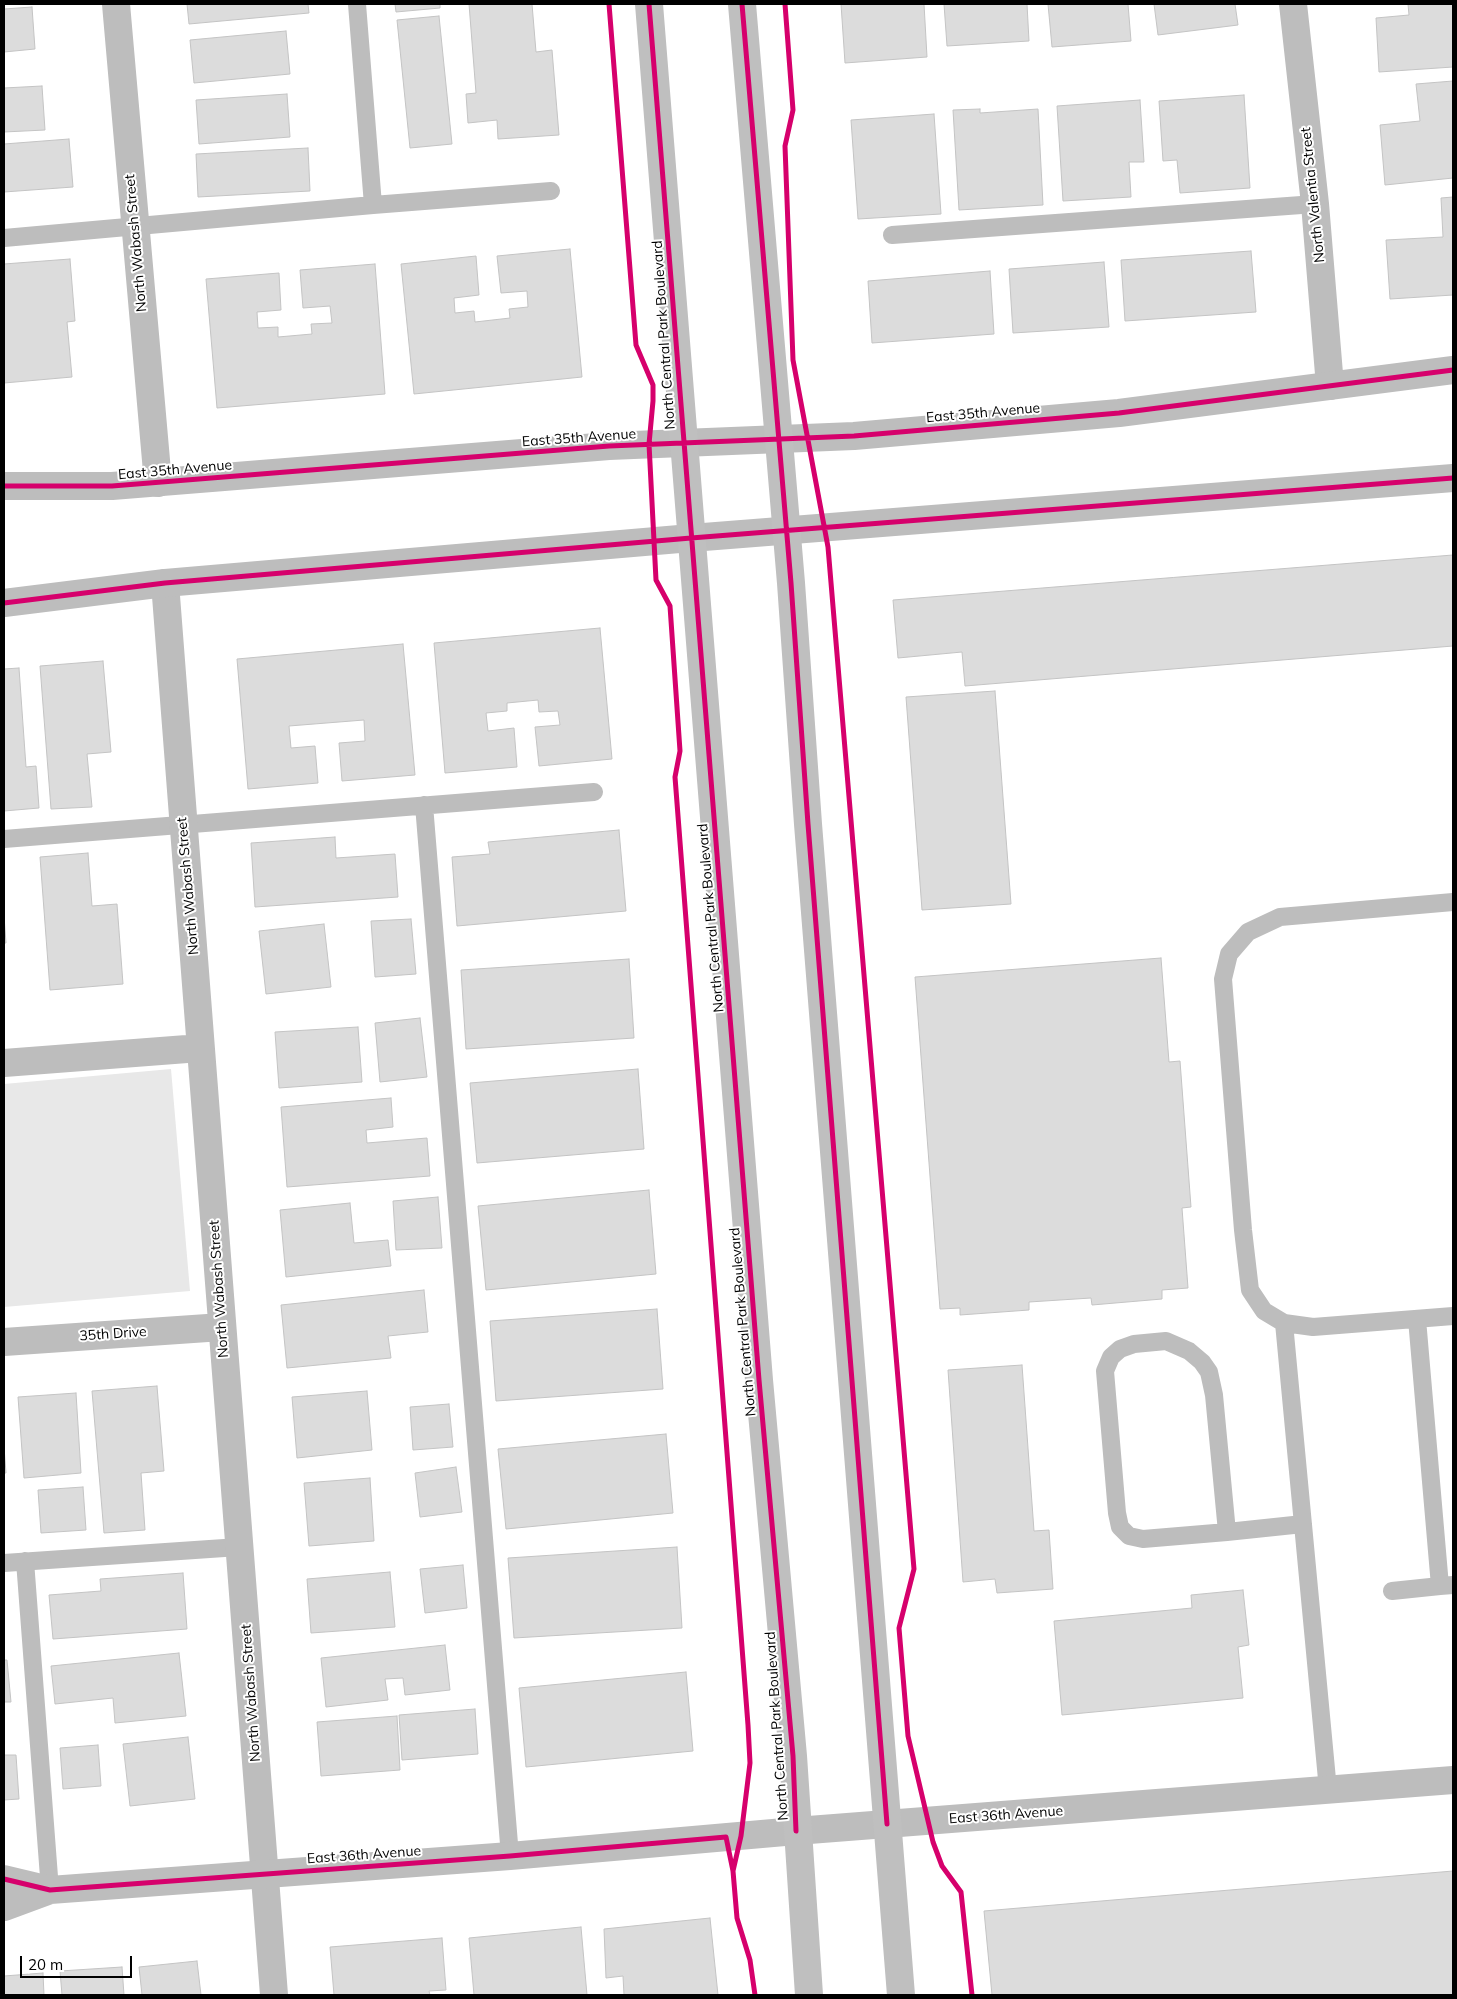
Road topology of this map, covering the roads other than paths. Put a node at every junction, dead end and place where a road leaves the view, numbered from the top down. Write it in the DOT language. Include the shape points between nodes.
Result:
graph roads {
  1 [pos="116,4"];
  2 [pos="357,4"];
  3 [pos="649,4"];
  4 [pos="742,4"];
  5 [pos="1294,4"];
  6 [pos="551,191"];
  7 [pos="1315,204"];
  8 [pos="373,205"];
  9 [pos="135,226"];
  10 [pos="892,235"];
  11 [pos="4,238"];
  12 [pos="1453,370"];
  13 [pos="1330,386"];
  14 [pos="779,439"];
  15 [pos="683,442"];
  16 [pos="1453,478"];
  17 [pos="158,483"];
  18 [pos="4,486"];
  19 [pos="787,530"];
  20 [pos="691,538"];
  21 [pos="164,583"];
  22 [pos="4,603"];
  23 [pos="594,792"];
  24 [pos="424,805"];
  25 [pos="183,824"];
  26 [pos="4,839"];
  27 [pos="1453,902"];
  28 [pos="200,1048"];
  29 [pos="4,1063"];
  30 [pos="1453,1316"];
  31 [pos="1417,1319"];
  32 [pos="1284,1323"];
  33 [pos="222,1327"];
  34 [pos="4,1342"];
  35 [pos="1303,1524"];
  36 [pos="1227,1532"];
  37 [pos="239,1547"];
  38 [pos="24,1561"];
  39 [pos="4,1563"];
  40 [pos="1447,1585"];
  41 [pos="1392,1591"];
  42 [pos="1453,1780"];
  43 [pos="1328,1790"];
  44 [pos="887,1824"];
  45 [pos="796,1831"];
  46 [pos="510,1856"];
  47 [pos="265,1874"];
  48 [pos="4,1878"];
  49 [pos="50,1890"];
  50 [pos="4,1907"];
  51 [pos="274,1995"];
  52 [pos="808,1995"];
  53 [pos="901,1995"];
  1 -- 9 [label="street, North Wabash Street"];
  2 -- 8 [label="lane"];
  3 -- 15 [label="main road, North Central Park Boulevard"];
  4 -- 14 [label="main road"];
  5 -- 7 [label="street, North Valentia Street"];
  6 -- 8 [label="lane"];
  7 -- 10 [label="lane"];
  7 -- 13 [label="street, North Valentia Street"];
  8 -- 9 [label="lane"];
  9 -- 11 [label="lane"];
  9 -- 17 [label="street, North Wabash Street"];
  12 -- 13 [label="street, East 35th Avenue"];
  13 -- 14 [label="street, East 35th Avenue" via="1118,412 854,436"];
  14 -- 15 [label="street, East 35th Avenue"];
  14 -- 19 [label="main road"];
  15 -- 17 [label="street, East 35th Avenue"];
  15 -- 20 [label="main road, North Central Park Boulevard"];
  16 -- 19 [label="street"];
  17 -- 18 [label="street, East 35th Avenue"];
  19 -- 20 [label="street"];
  19 -- 44 [label="main road"];
  20 -- 21 [label="street"];
  20 -- 45 [label="main road, North Central Park Boulevard" via="793,1756"];
  21 -- 22 [label="street"];
  21 -- 25 [label="street, North Wabash Street"];
  23 -- 24 [label="lane"];
  24 -- 25 [label="lane"];
  24 -- 46 [label="lane"];
  25 -- 26 [label="lane"];
  25 -- 28 [label="street, North Wabash Street"];
  27 -- 32 [label="lane" via="1280,917 1248,932 1229,954 1224,979 1250,1290 1264,1310"];
  28 -- 29 [label="street"];
  28 -- 33 [label="street, North Wabash Street"];
  30 -- 31 [label="lane"];
  31 -- 32 [label="lane" via="1313,1327"];
  31 -- 40 [label="lane"];
  32 -- 35 [label="lane"];
  33 -- 34 [label="street, 35th Drive"];
  33 -- 37 [label="street, North Wabash Street"];
  35 -- 36 [label="lane"];
  35 -- 43 [label="lane"];
  36 -- 36 [label="lane" via="1143,1539 1129,1536 1120,1527 1105,1371 1111,1357 1120,1349 1134,1344 1166,1341 1189,1351 1209,1372"];
  37 -- 38 [label="lane"];
  37 -- 47 [label="street, North Wabash Street"];
  38 -- 39 [label="lane"];
  38 -- 49 [label="lane"];
  40 -- 41 [label="lane"];
  42 -- 43 [label="street, East 36th Avenue"];
  43 -- 44 [label="street, East 36th Avenue"];
  44 -- 45 [label="street, East 36th Avenue"];
  44 -- 53 [label="main road"];
  45 -- 46 [label="street, East 36th Avenue"];
  45 -- 52 [label="main road, North Central Park Boulevard"];
  46 -- 47 [label="street, East 36th Avenue"];
  47 -- 49 [label="street, East 36th Avenue"];
  47 -- 51 [label="street, North Wabash Street"];
  48 -- 49 [label="street, East 36th Avenue"];
  49 -- 50 [label="street, East 36th Avenue"];
}
